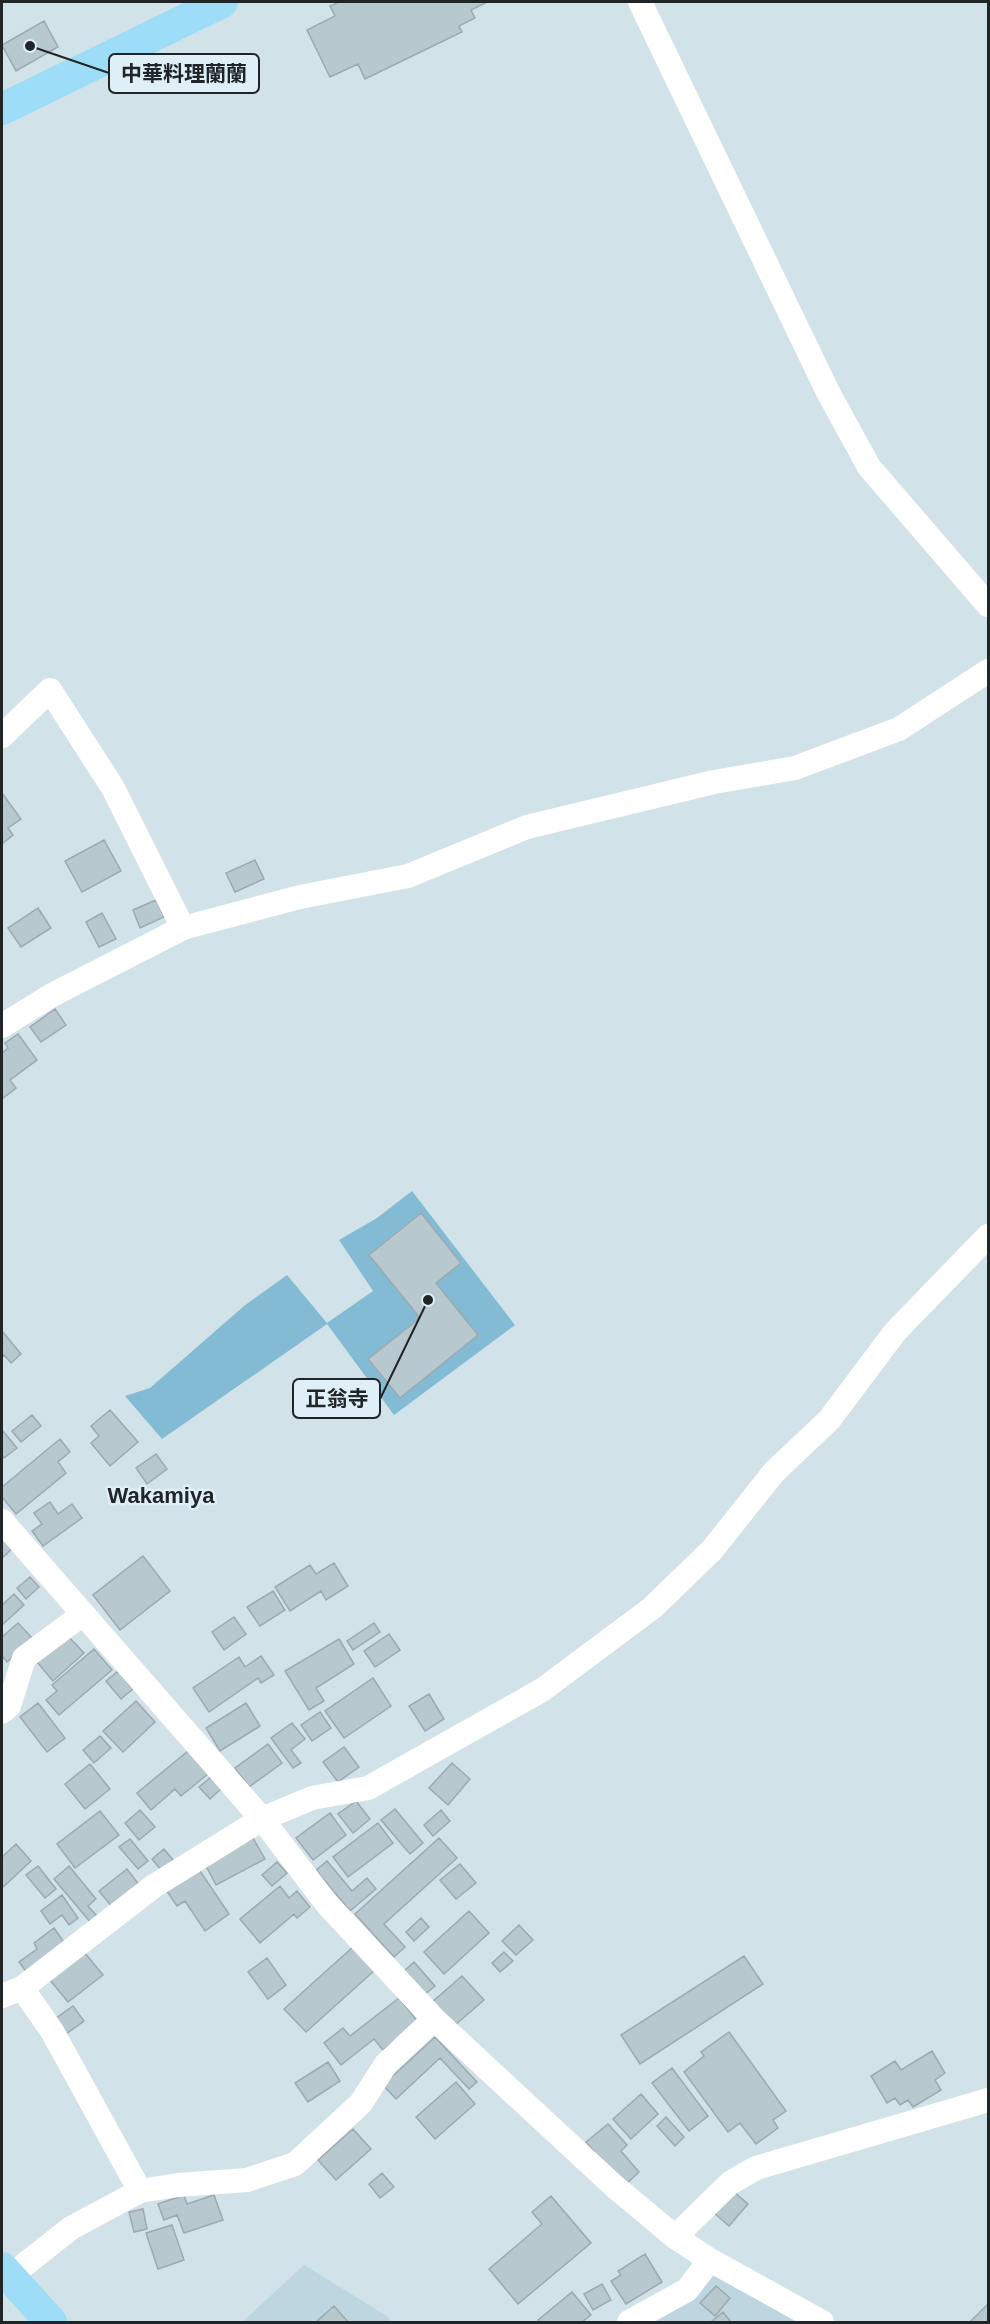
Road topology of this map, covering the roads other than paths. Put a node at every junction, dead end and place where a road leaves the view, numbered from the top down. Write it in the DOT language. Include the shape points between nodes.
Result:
graph roads {
  1 [pos="222,2"];
  2 [pos="640,2"];
  3 [pos="2,109"];
  4 [pos="988,605"];
  5 [pos="988,671"];
  6 [pos="2,736"];
  7 [pos="183,928"];
  8 [pos="2,1026"];
  9 [pos="988,1236"];
  10 [pos="2,1521"];
  11 [pos="83,1614"];
  12 [pos="2,1712"];
  13 [pos="262,1820"];
  14 [pos="12,1992"];
  15 [pos="434,2019"];
  16 [pos="988,2100"];
  17 [pos="140,2191"];
  18 [pos="675,2237"];
  19 [pos="710,2260"];
  20 [pos="5,2273"];
  21 [pos="51,2322"];
  22 [pos="629,2322"];
  23 [pos="822,2322"];
  1 -- 3 [label="main road"];
  2 -- 4 [label="street" via="828,393 869,467"];
  5 -- 7 [label="street" via="899,729 795,768 714,782 527,827 408,876 300,897"];
  6 -- 7 [label="street" via="50,690 112,788"];
  7 -- 8 [label="street" via="52,995"];
  9 -- 13 [label="street" via="895,1332 829,1420 774,1472 712,1550 652,1608 543,1690 368,1788 312,1798"];
  10 -- 11 [label="street"];
  11 -- 12 [label="street" via="24,1659 9,1706"];
  11 -- 13 [label="street"];
  13 -- 14 [label="street" via="154,1886"];
  13 -- 15 [label="street" via="327,1904"];
  14 -- 17 [label="street" via="52,2031"];
  15 -- 17 [label="street" via="386,2064 361,2103 295,2164 247,2180"];
  15 -- 18 [label="street"];
  16 -- 18 [label="street" via="756,2168 730,2183"];
  17 -- 20 [label="street" via="71,2228"];
  18 -- 19 [label="street"];
  19 -- 22 [label="street" via="687,2290"];
  19 -- 23 [label="street"];
  20 -- 21 [label="main road"];
}
